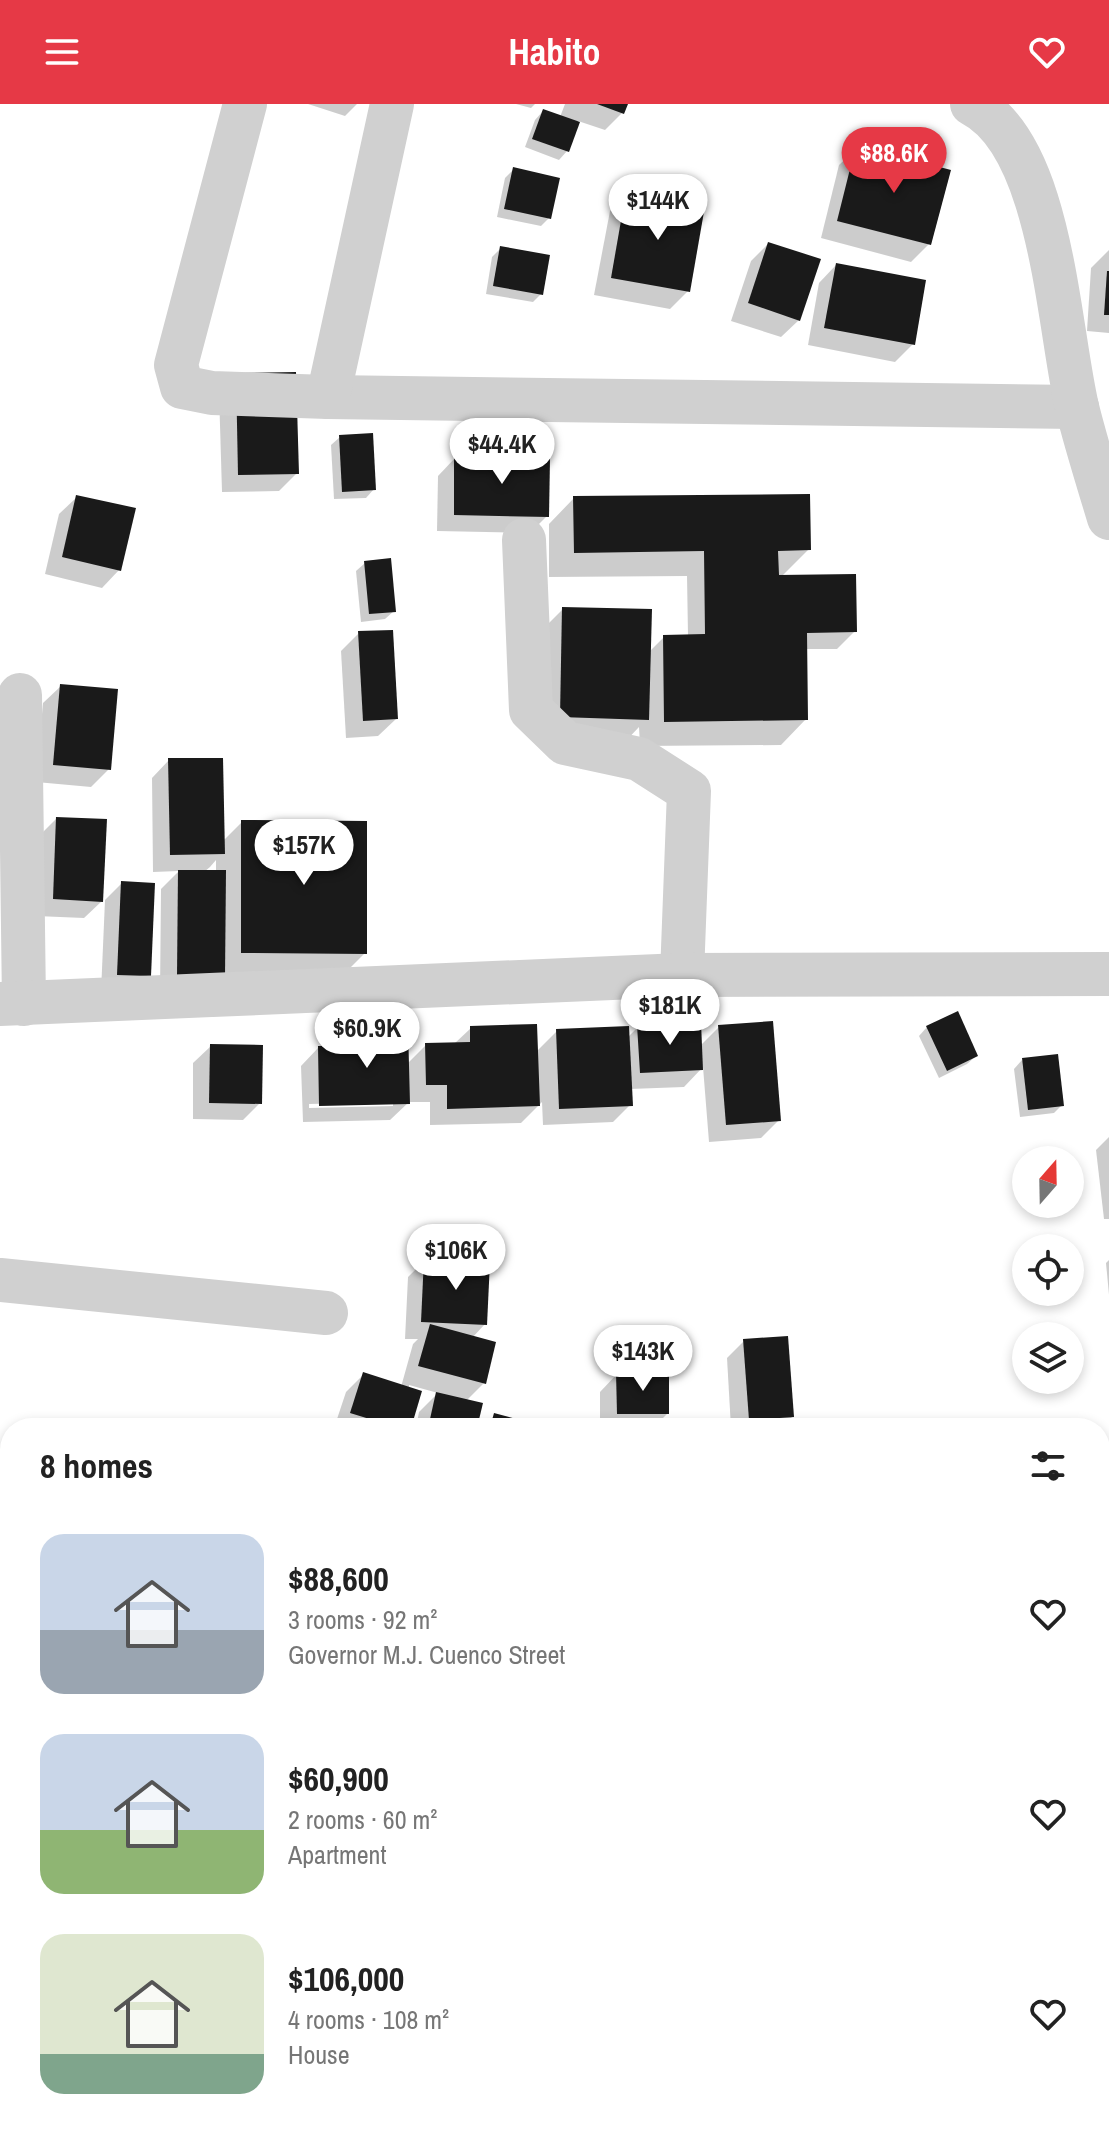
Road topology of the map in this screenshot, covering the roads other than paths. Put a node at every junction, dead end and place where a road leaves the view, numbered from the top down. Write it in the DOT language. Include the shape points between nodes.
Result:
graph roads {
  1 [pos="245,104"];
  2 [pos="392,104"];
  3 [pos="988,117"];
  4 [pos="328,397"];
  5 [pos="1077,407"];
  6 [pos="1109,518"];
  7 [pos="524,540"];
  8 [pos="20,695"];
  9 [pos="1109,974"];
  10 [pos="682,975"];
  11 [pos="12,1004"];
  12 [pos="0,1280"];
  13 [pos="326,1313"];
  1 -- 4 [label="street" via="176,365 182,387"];
  2 -- 4 [label="street"];
  3 -- 5 [label="street" via="1023,161 1039,202"];
  4 -- 5 [label="street"];
  5 -- 6 [label="street"];
  7 -- 10 [label="street" via="531,710 565,743 639,759 689,791"];
  8 -- 11 [label="street"];
  9 -- 10 [label="street"];
  10 -- 11 [label="street"];
  12 -- 13 [label="street"];
}
